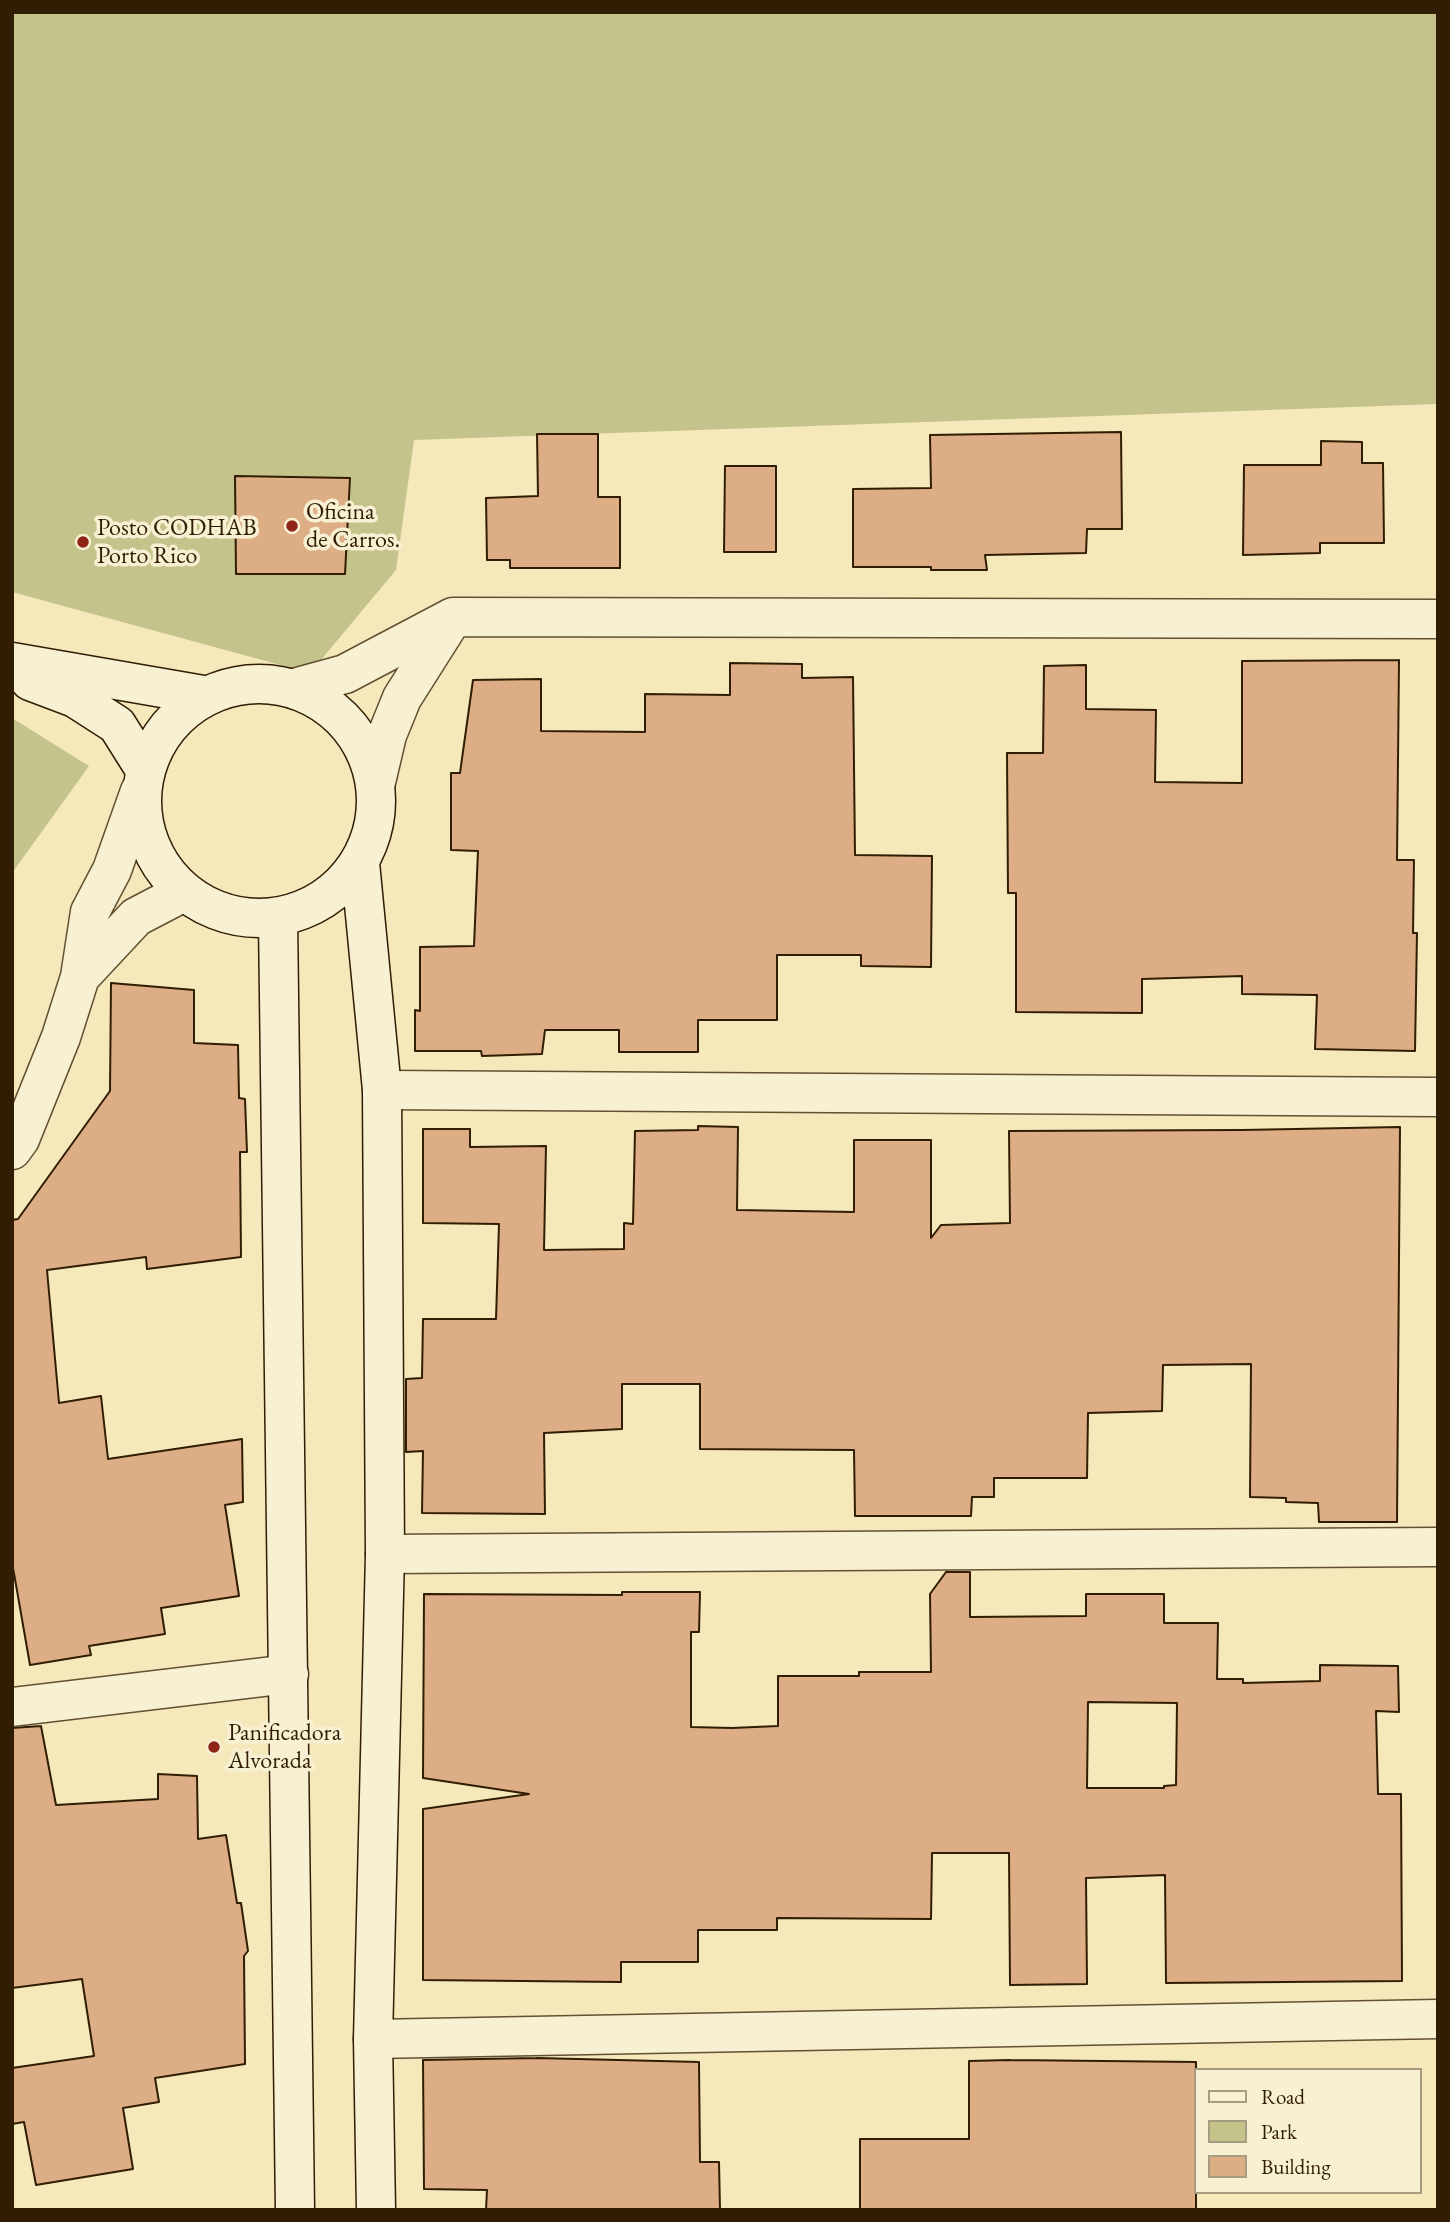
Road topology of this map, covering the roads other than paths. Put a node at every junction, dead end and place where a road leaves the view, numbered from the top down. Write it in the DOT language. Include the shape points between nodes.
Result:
graph roads {
  1 [pos="453,617"];
  2 [pos="1438,619"];
  3 [pos="12,662"];
  4 [pos="12,673"];
  5 [pos="294,688"];
  6 [pos="204,695"];
  7 [pos="142,780"];
  8 [pos="376,782"];
  9 [pos="360,863"];
  10 [pos="182,893"];
  11 [pos="278,920"];
  12 [pos="80,977"];
  13 [pos="382,1090"];
  14 [pos="1438,1097"];
  15 [pos="12,1150"];
  16 [pos="1438,1547"];
  17 [pos="385,1554"];
  18 [pos="289,1674"];
  19 [pos="12,1707"];
  20 [pos="1438,2019"];
  21 [pos="373,2039"];
  22 [pos="295,2210"];
  23 [pos="376,2210"];
  1 -- 2 [label="street"];
  1 -- 5 [label="street" via="345,674"];
  1 -- 8 [label="street" via="402,698"];
  3 -- 6 [label="street"];
  4 -- 7 [label="street" via="75,698 117,725"];
  5 -- 6 [label="street" via="248,683"];
  5 -- 8 [label="street" via="334,711 362,742"];
  6 -- 7 [label="street" via="166,726"];
  7 -- 10 [label="street" via="143,815 155,851"];
  7 -- 12 [label="street" via="112,870 90,912"];
  8 -- 9 [label="street" via="375,824"];
  9 -- 11 [label="street" via="317,904"];
  9 -- 13 [label="street"];
  10 -- 11 [label="street" via="218,911"];
  10 -- 12 [label="street" via="136,917"];
  11 -- 18 [label="street"];
  12 -- 15 [label="street" via="48,1072"];
  13 -- 14 [label="street"];
  13 -- 17 [label="street"];
  16 -- 17 [label="street"];
  17 -- 21 [label="street"];
  18 -- 19 [label="street"];
  18 -- 22 [label="street"];
  20 -- 21 [label="street"];
  21 -- 23 [label="street"];
}
